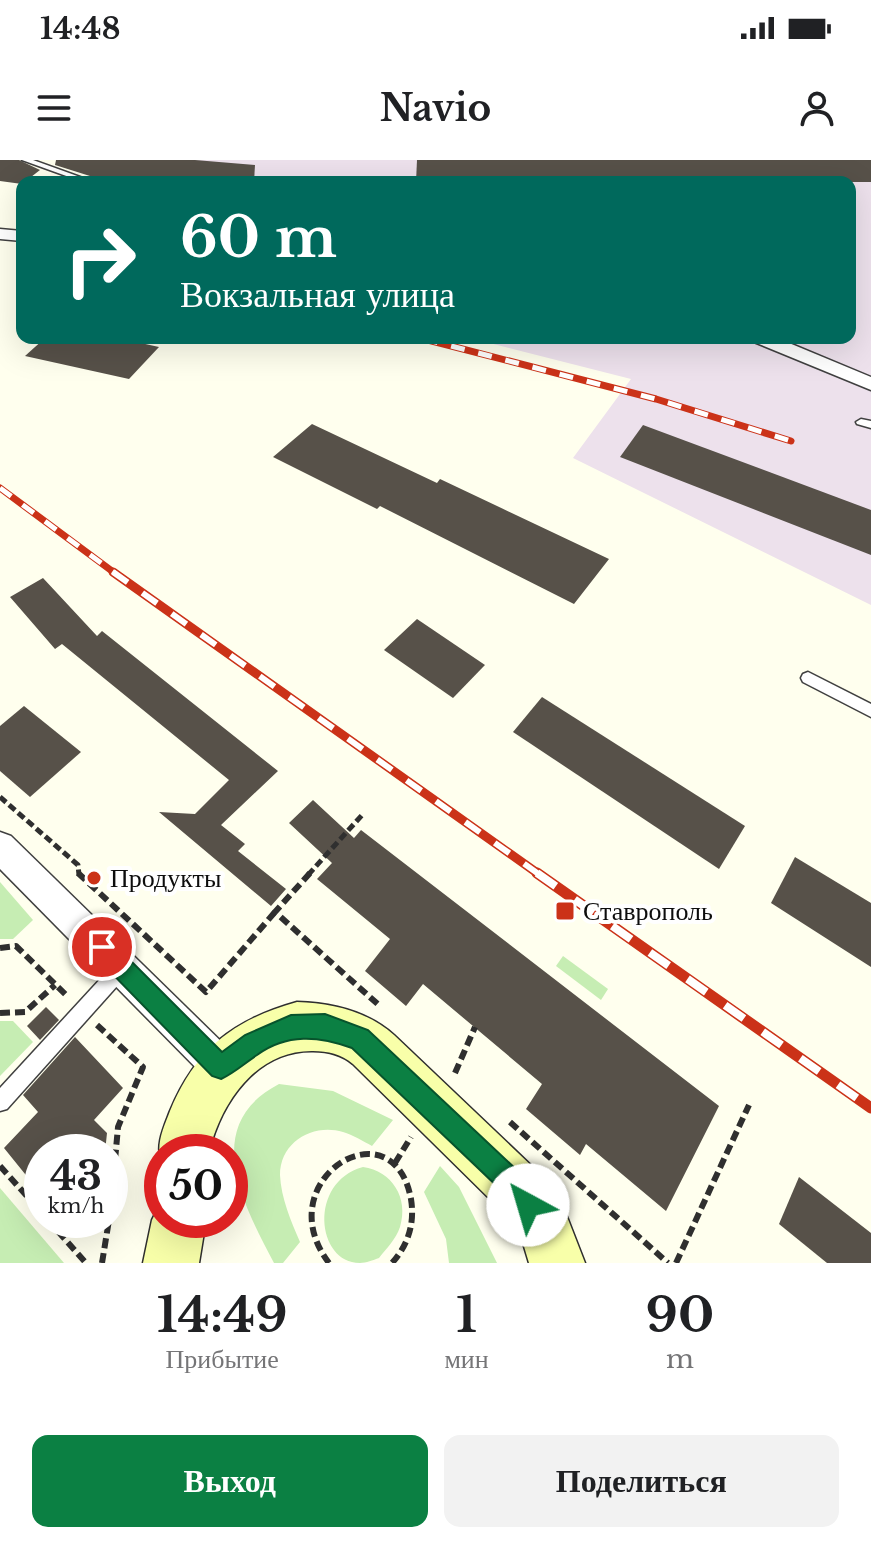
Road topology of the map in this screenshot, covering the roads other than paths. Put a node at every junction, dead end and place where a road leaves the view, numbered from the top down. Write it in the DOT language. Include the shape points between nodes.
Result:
graph roads {
  1 [pos="26,160"];
  2 [pos="73,176"];
  3 [pos="775,344"];
  4 [pos="871,384"];
  5 [pos="808,678"];
  6 [pos="871,711"];
  7 [pos="0,847"];
  8 [pos="122,968"];
  9 [pos="221,1067"];
  10 [pos="0,1102"];
  11 [pos="188,1134"];
  12 [pos="176,1238"];
  13 [pos="171,1263"];
  14 [pos="557,1263"];
  1 -- 2 [label="lane"];
  3 -- 4 [label="street"];
  5 -- 6 [label="lane"];
  7 -- 8 [label="street"];
  8 -- 9 [label="street"];
  8 -- 10 [label="lane"];
  9 -- 11 [label="main road" via="197,1105"];
  9 -- 14 [label="main road" via="253,1043 291,1027 325,1026 360,1039 511,1182 545,1228"];
  12 -- 13 [label="main road"];
}
